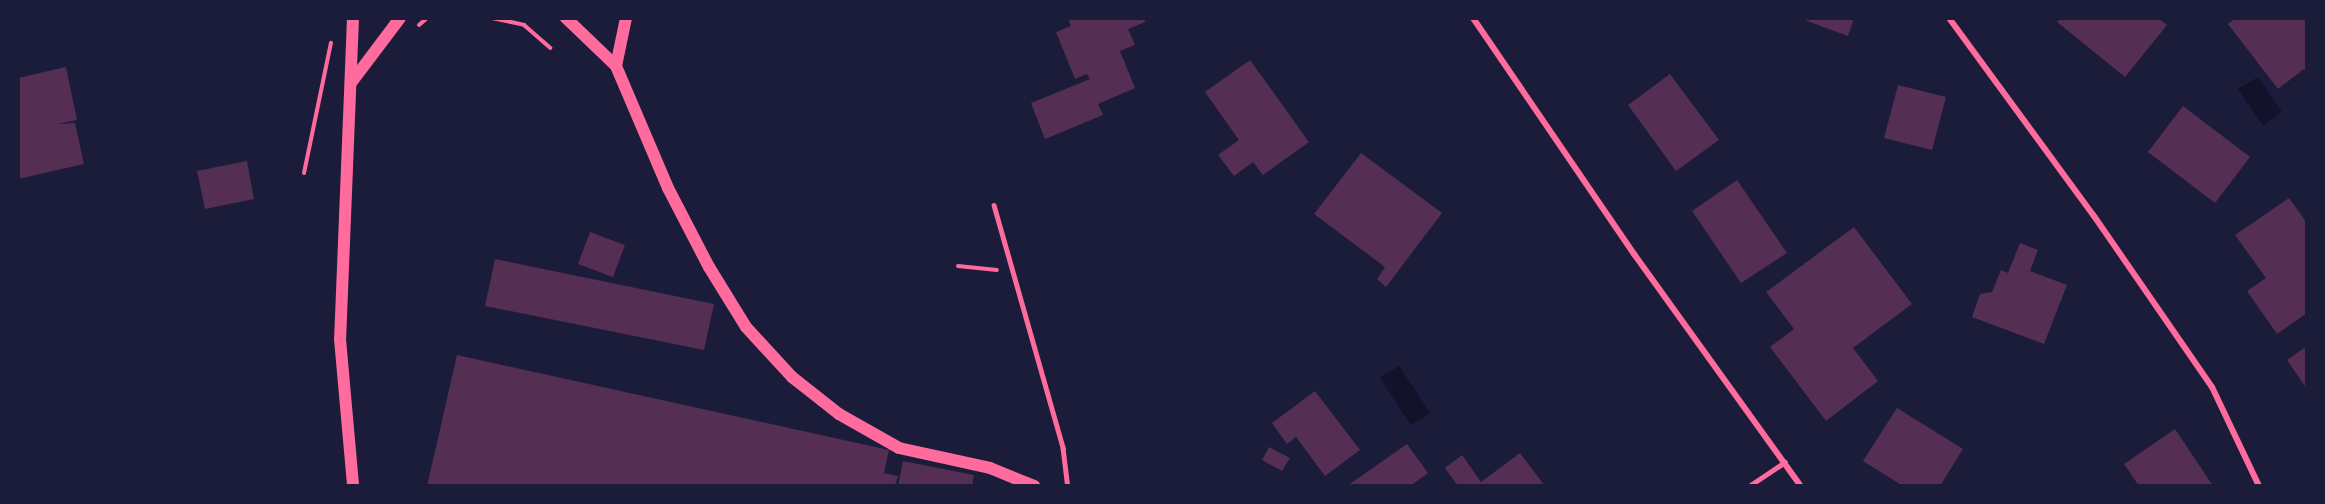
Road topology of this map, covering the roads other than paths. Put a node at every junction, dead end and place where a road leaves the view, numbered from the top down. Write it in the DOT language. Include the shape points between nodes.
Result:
graph roads {
  1 [pos="353,18"];
  2 [pos="400,18"];
  3 [pos="566,18"];
  4 [pos="626,18"];
  5 [pos="1473,18"];
  6 [pos="1949,18"];
  7 [pos="616,66"];
  8 [pos="350,84"];
  9 [pos="994,205"];
  10 [pos="1785,462"];
  11 [pos="353,486"];
  12 [pos="1034,486"];
  13 [pos="1068,486"];
  14 [pos="1749,486"];
  15 [pos="1801,486"];
  16 [pos="2259,486"];
  1 -- 8 [label="main road"];
  2 -- 8 [label="main road"];
  3 -- 7 [label="main road"];
  4 -- 7 [label="main road"];
  5 -- 10 [label="street" via="1634,254"];
  6 -- 16 [label="street" via="2094,216 2212,387"];
  7 -- 12 [label="main road" via="668,188 709,267 746,327 792,377 839,414 899,448 990,468"];
  8 -- 11 [label="main road" via="340,339"];
  9 -- 13 [label="lane" via="1063,448"];
  10 -- 14 [label="lane"];
  10 -- 15 [label="street"];
}
